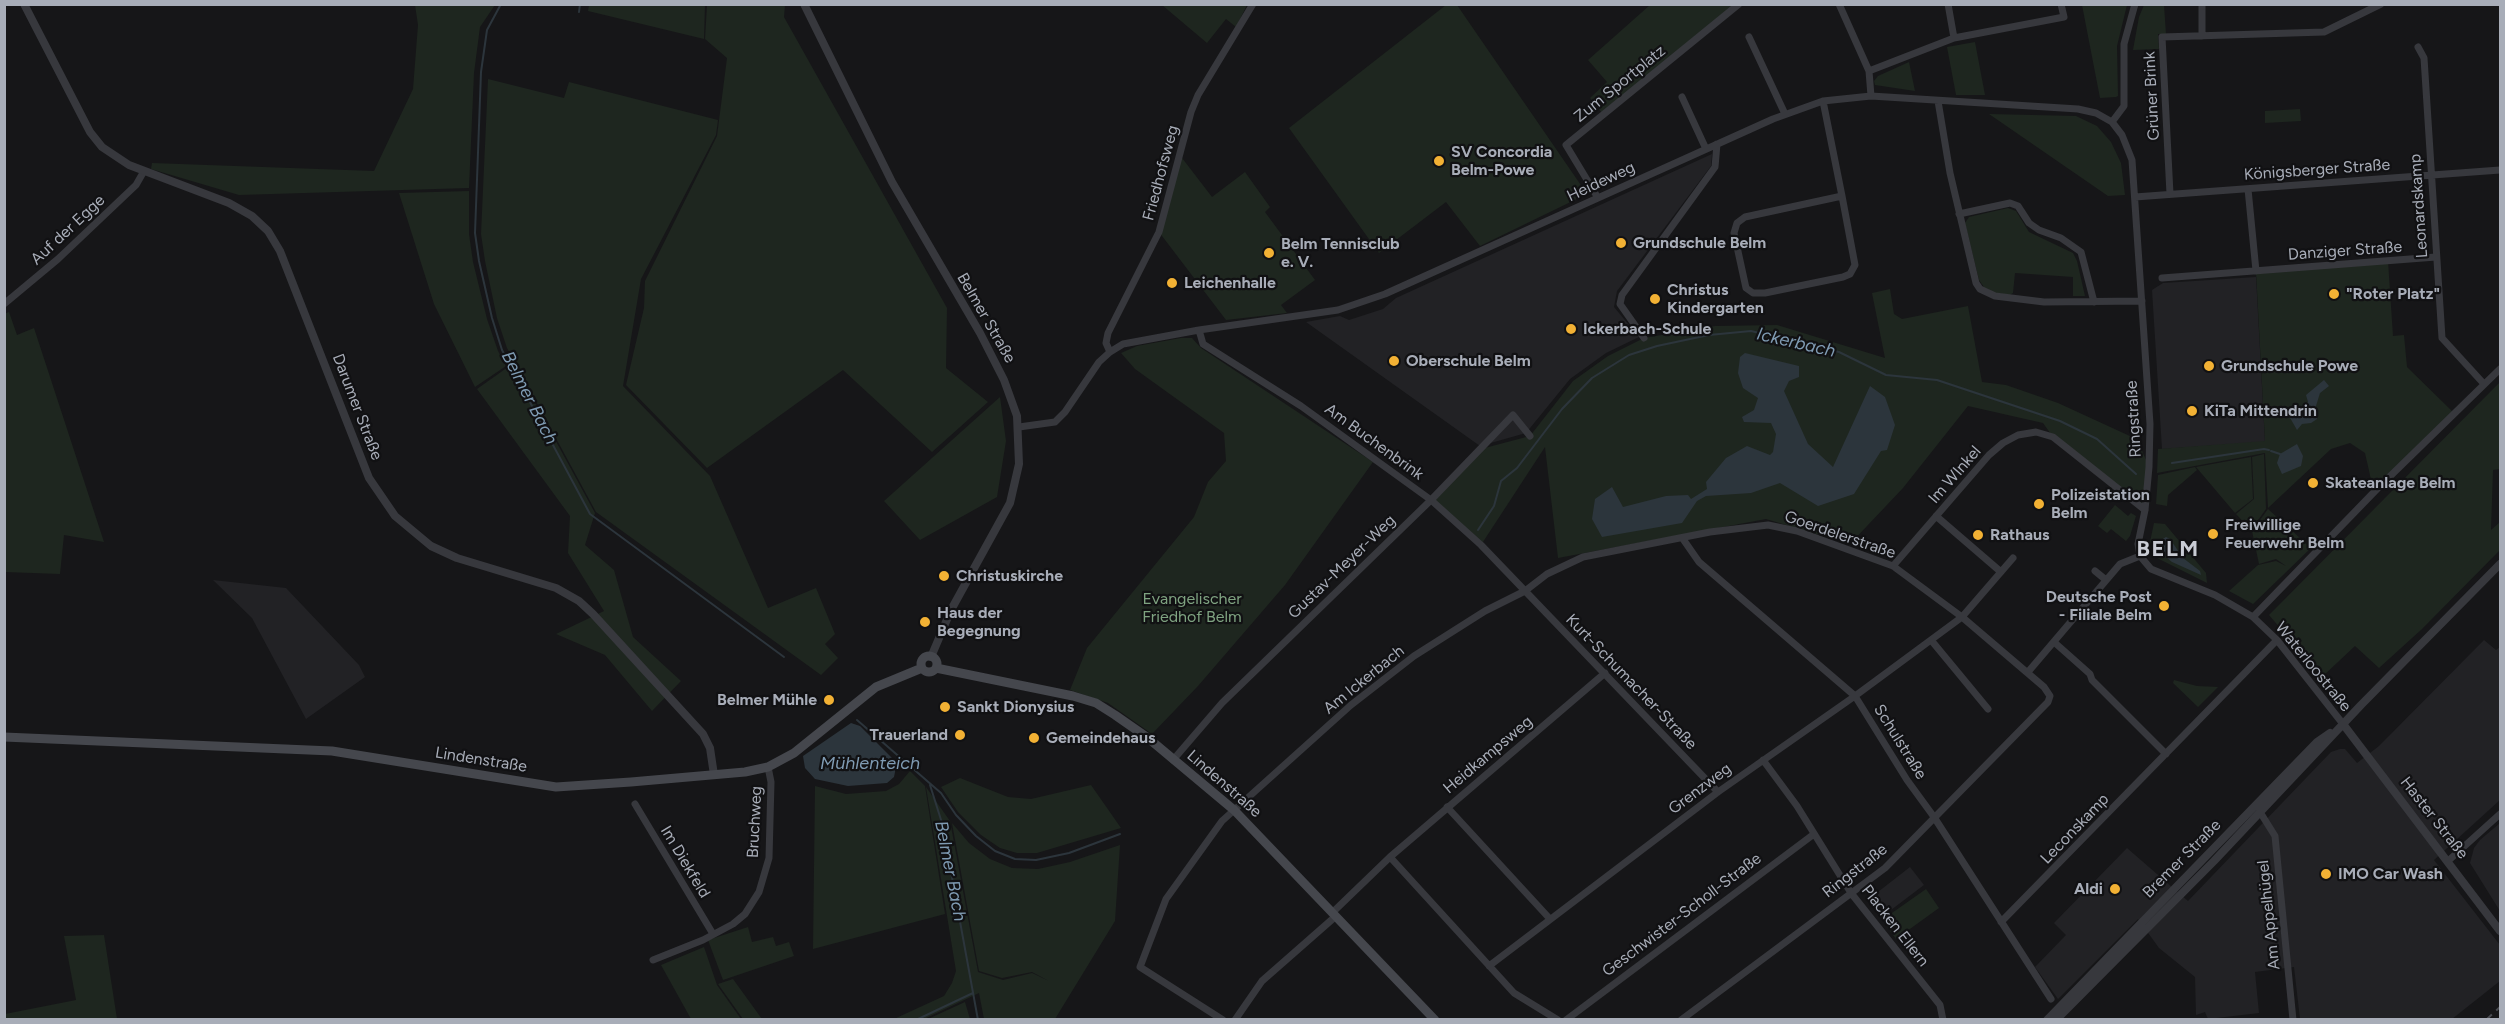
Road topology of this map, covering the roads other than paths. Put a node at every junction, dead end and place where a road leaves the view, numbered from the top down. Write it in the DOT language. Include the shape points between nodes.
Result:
graph roads {
  1 [pos="24,4"];
  2 [pos="804,4"];
  3 [pos="1253,4"];
  4 [pos="1739,4"];
  5 [pos="1839,4"];
  6 [pos="1948,4"];
  7 [pos="2061,4"];
  8 [pos="2135,4"];
  9 [pos="2202,4"];
  10 [pos="2382,4"];
  11 [pos="2202,36"];
  12 [pos="1749,37"];
  13 [pos="1954,38"];
  14 [pos="2418,47"];
  15 [pos="1869,71"];
  16 [pos="1871,96"];
  17 [pos="1682,98"];
  18 [pos="1823,101"];
  19 [pos="1938,101"];
  20 [pos="1785,114"];
  21 [pos="2112,122"];
  22 [pos="1717,144"];
  23 [pos="1706,149"];
  24 [pos="2500,170"];
  25 [pos="144,171"];
  26 [pos="2430,176"];
  27 [pos="2247,189"];
  28 [pos="2170,194"];
  29 [pos="1842,196"];
  30 [pos="2135,197"];
  31 [pos="1598,198"];
  32 [pos="1959,214"];
  33 [pos="2436,257"];
  34 [pos="2256,271"];
  35 [pos="2162,278"];
  36 [pos="2142,301"];
  37 [pos="2094,302"];
  38 [pos="4,304"];
  39 [pos="1198,330"];
  40 [pos="1644,338"];
  41 [pos="1110,351"];
  42 [pos="2500,369"];
  43 [pos="2484,384"];
  44 [pos="1019,428"];
  45 [pos="1530,436"];
  46 [pos="1431,500"];
  47 [pos="2145,510"];
  48 [pos="1936,516"];
  49 [pos="1683,538"];
  50 [pos="2140,556"];
  51 [pos="2013,558"];
  52 [pos="2500,564"];
  53 [pos="1893,566"];
  54 [pos="2095,571"];
  55 [pos="2001,572"];
  56 [pos="2106,580"];
  57 [pos="1525,591"];
  58 [pos="1962,617"];
  59 [pos="2253,617"];
  60 [pos="1931,640"];
  61 [pos="2277,640"];
  62 [pos="2054,642"];
  63 [pos="931,657"];
  64 [pos="922,668"];
  65 [pos="936,668"];
  66 [pos="2028,672"];
  67 [pos="1605,673"];
  68 [pos="1855,696"];
  69 [pos="2050,696"];
  70 [pos="1988,709"];
  71 [pos="2343,724"];
  72 [pos="4,737"];
  73 [pos="2166,754"];
  74 [pos="1173,760"];
  75 [pos="1763,760"];
  76 [pos="768,767"];
  77 [pos="714,775"];
  78 [pos="1718,792"];
  79 [pos="635,804"];
  80 [pos="1447,807"];
  81 [pos="1234,810"];
  82 [pos="2260,812"];
  83 [pos="2500,814"];
  84 [pos="1934,817"];
  85 [pos="1814,834"];
  86 [pos="1390,857"];
  87 [pos="2448,861"];
  88 [pos="1851,893"];
  89 [pos="1335,914"];
  90 [pos="1551,919"];
  91 [pos="2001,922"];
  92 [pos="2500,931"];
  93 [pos="713,934"];
  94 [pos="653,960"];
  95 [pos="1489,966"];
  96 [pos="2051,999"];
  97 [pos="1435,1019"];
  98 [pos="1222,1020"];
  99 [pos="1235,1020"];
  100 [pos="1558,1020"];
  101 [pos="1566,1020"];
  102 [pos="1681,1020"];
  103 [pos="1943,1020"];
  104 [pos="2047,1020"];
  105 [pos="2056,1020"];
  106 [pos="2293,1020"];
  1 -- 25 [label="street, Darumer Straße" via="90,132 114,156"];
  2 -- 44 [label="street, Belmer Straße" via="892,182 1004,380"];
  3 -- 41 [label="street, Friedhofsweg" via="1198,95 1159,232 1108,333 1106,343"];
  4 -- 31 [label="street, Zum Sportplatz" via="1566,145"];
  5 -- 15 [label="street"];
  6 -- 13 [label="street"];
  7 -- 13 [label="street" via="2064,17"];
  8 -- 21 [label="street" via="2124,44 2124,106"];
  9 -- 11 [label="street"];
  10 -- 11 [label="street, Grüner Brink" via="2324,32"];
  11 -- 28 [label="street, Grüner Brink" via="2162,37"];
  12 -- 20 [label="street"];
  13 -- 15 [label="street"];
  14 -- 26 [label="street, Leonardskamp" via="2424,58"];
  15 -- 16 [label="street"];
  16 -- 18 [label="street, Heideweg"];
  16 -- 19 [label="street, Heideweg"];
  17 -- 23 [label="street"];
  18 -- 20 [label="street, Heideweg"];
  18 -- 29 [label="street"];
  19 -- 21 [label="street, Heideweg" via="2078,109"];
  19 -- 32 [label="street"];
  20 -- 22 [label="street, Heideweg"];
  21 -- 30 [label="street, Ringstraße" via="2129,148"];
  22 -- 23 [label="street, Heideweg"];
  22 -- 40 [label="street" via="1715,167 1622,295 1620,304"];
  23 -- 31 [label="street, Heideweg"];
  24 -- 26 [label="street, Königsberger Straße"];
  25 -- 38 [label="street, Auf der Egge" via="93,226"];
  25 -- 77 [label="street, Darumer Straße" via="229,203 268,231 280,251 369,478 395,516 431,546 457,558 556,588 579,601 703,734 710,748"];
  26 -- 27 [label="street, Königsberger Straße"];
  26 -- 33 [label="street, Leonardskamp"];
  27 -- 28 [label="street, Königsberger Straße"];
  27 -- 34 [label="street"];
  28 -- 30 [label="street, Königsberger Straße"];
  29 -- 29 [label="street" via="1855,265 1850,274 1765,293 1753,293 1746,288 1734,234 1737,224 1745,217"];
  30 -- 36 [label="street, Ringstraße"];
  31 -- 39 [label="street, Heideweg" via="1370,300 1317,313"];
  32 -- 37 [label="street" via="2010,203 2018,206 2029,223 2081,252"];
  32 -- 37 [label="street" via="1980,289 1995,296 2034,301"];
  33 -- 34 [label="street, Danziger Straße"];
  33 -- 43 [label="street, Leonardskamp" via="2442,338"];
  34 -- 35 [label="street, Danziger Straße"];
  36 -- 37 [label="street"];
  36 -- 47 [label="street, Ringstraße" via="2150,444"];
  39 -- 41 [label="street, Heideweg" via="1141,339"];
  39 -- 46 [label="street, Am Buchenbrink" via="1203,344 1301,406"];
  41 -- 44 [label="street, Heideweg" via="1054,422"];
  42 -- 43 [label="street"];
  43 -- 59 [label="street"];
  44 -- 63 [label="street, Belmer Straße" via="1019,464 1010,503 951,610"];
  45 -- 46 [label="street, Gustav-Meyer-Weg" via="1513,415"];
  46 -- 57 [label="street, Am Buchenbrink"];
  46 -- 74 [label="street, Gustav-Meyer-Weg" via="1222,703"];
  47 -- 48 [label="street, Im WInkel" via="2053,437 2036,432 2003,443"];
  47 -- 50 [label="street, Ringstraße" via="2138,544"];
  48 -- 53 [label="street, Im WInkel"];
  48 -- 55 [label="street"];
  49 -- 53 [label="street, Goerdelerstraße" via="1768,525 1797,531"];
  49 -- 57 [label="street, Goerdelerstraße" via="1583,557 1547,574"];
  49 -- 68 [label="street, Schulstraße" via="1699,562"];
  50 -- 56 [label="street" via="2120,564"];
  50 -- 59 [label="street, Waterloostraße" via="2151,569 2215,595"];
  51 -- 55 [label="street, Grenzweg"];
  52 -- 71 [label="street, Bremer Straße"];
  53 -- 58 [label="street, Goerdelerstraße"];
  54 -- 56 [label="street"];
  55 -- 58 [label="street, Grenzweg"];
  56 -- 62 [label="street"];
  57 -- 67 [label="street, Kurt-Schumacher-Straße"];
  57 -- 81 [label="street, Am Ickerbach" via="1414,656 1351,705"];
  58 -- 60 [label="street, Grenzweg"];
  58 -- 66 [label="street, Goerdelerstraße"];
  59 -- 61 [label="street, Waterloostraße"];
  60 -- 68 [label="street, Grenzweg"];
  60 -- 70 [label="street"];
  61 -- 71 [label="street, Waterloostraße"];
  61 -- 73 [label="street, Leconskamp"];
  62 -- 66 [label="street"];
  62 -- 73 [label="street" via="2085,668 2092,680"];
  63 -- 64 [label="main road, Lindenstraße" via="924,658"];
  63 -- 65 [label="main road"];
  64 -- 65 [label="main road, Lindenstraße" via="928,672"];
  64 -- 76 [label="main road, Lindenstraße" via="876,687 794,753"];
  65 -- 74 [label="main road, Lindenstraße" via="1096,703"];
  66 -- 69 [label="street, Goerdelerstraße"];
  67 -- 78 [label="street, Kurt-Schumacher-Straße"];
  67 -- 80 [label="street, Heidkampsweg"];
  68 -- 75 [label="street, Grenzweg"];
  68 -- 84 [label="street, Schulstraße"];
  69 -- 84 [label="street, Ringstraße"];
  71 -- 82 [label="street, Bremer Straße"];
  71 -- 87 [label="street, Haster Straße"];
  71 -- 104 [label="street, Bremer Straße" via="2317,742"];
  72 -- 77 [label="main road, Lindenstraße" via="332,751 556,787"];
  73 -- 91 [label="street, Leconskamp"];
  74 -- 81 [label="main road, Lindenstraße"];
  75 -- 78 [label="street, Grenzweg"];
  75 -- 85 [label="street, Placken Ellern"];
  76 -- 77 [label="main road, Lindenstraße"];
  76 -- 93 [label="street, Bruchweg" via="769,858 759,892 745,914"];
  78 -- 90 [label="street, Grenzweg"];
  79 -- 93 [label="street, Im Diekfeld"];
  80 -- 86 [label="street, Heidkampsweg"];
  80 -- 90 [label="street"];
  81 -- 89 [label="main road, Lindenstraße"];
  81 -- 98 [label="street, Am Ickerbach" via="1166,899 1140,968"];
  82 -- 105 [label="street, Bremer Straße"];
  82 -- 106 [label="street, Am Appelhügel" via="2274,836"];
  83 -- 87 [label="street"];
  84 -- 88 [label="street, Ringstraße" via="1885,868"];
  84 -- 91 [label="street, Schulstraße"];
  85 -- 88 [label="street, Placken Ellern"];
  85 -- 101 [label="street, Geschwister-Scholl-Straße"];
  86 -- 89 [label="street, Heidkampsweg"];
  86 -- 95 [label="street"];
  87 -- 92 [label="street, Haster Straße"];
  88 -- 102 [label="street, Ringstraße"];
  88 -- 103 [label="street, Placken Ellern" via="1940,1005"];
  89 -- 97 [label="main road, Lindenstraße"];
  89 -- 99 [label="street, Heidkampsweg" via="1262,981"];
  90 -- 95 [label="street, Grenzweg"];
  91 -- 96 [label="street, Schulstraße"];
  93 -- 94 [label="street, Bruchweg"];
  95 -- 100 [label="street" via="1514,993"];
}
